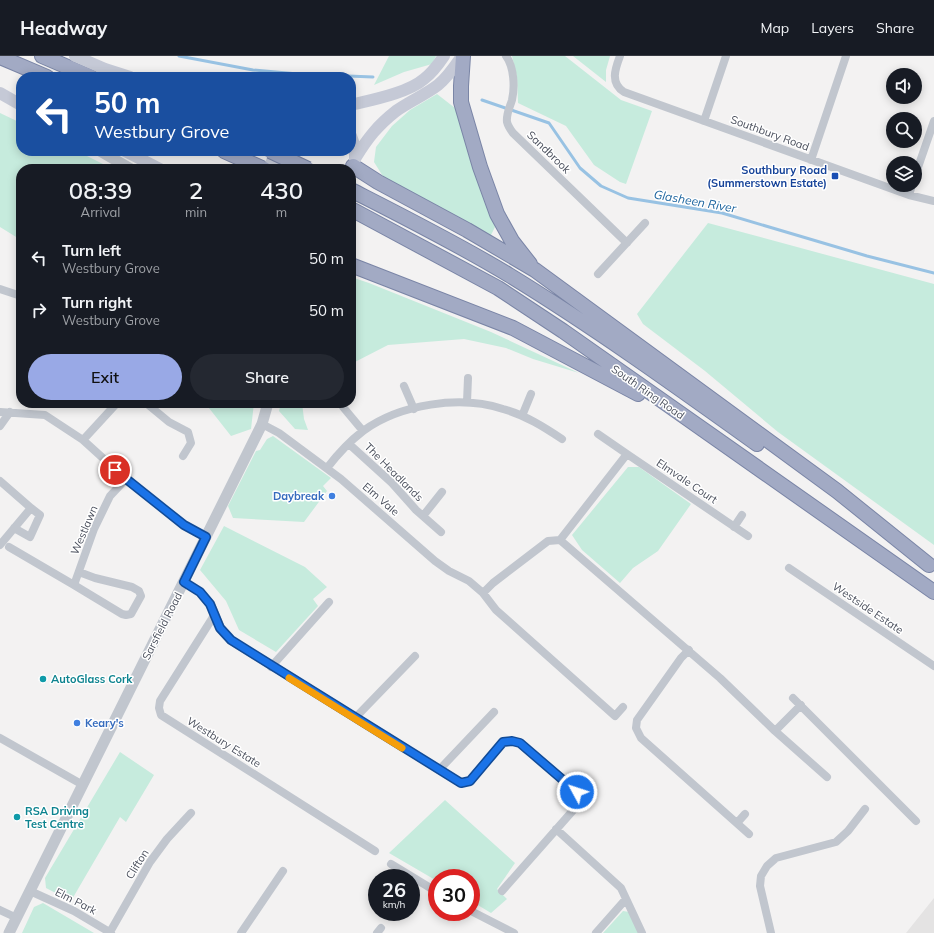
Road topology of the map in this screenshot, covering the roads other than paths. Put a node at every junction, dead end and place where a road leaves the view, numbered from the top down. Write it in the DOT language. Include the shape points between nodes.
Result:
graph roads {
  1 [pos="42,56"];
  2 [pos="75,56"];
  3 [pos="444,56"];
  4 [pos="462,56"];
  5 [pos="506,56"];
  6 [pos="620,56"];
  7 [pos="726,56"];
  8 [pos="846,56"];
  9 [pos="0,57"];
  10 [pos="35,72"];
  11 [pos="79,72"];
  12 [pos="115,72"];
  13 [pos="0,93"];
  14 [pos="16,102"];
  15 [pos="356,104"];
  16 [pos="704,120"];
  17 [pos="934,121"];
  18 [pos="109,156"];
  19 [pos="134,156"];
  20 [pos="235,156"];
  21 [pos="273,156"];
  22 [pos="281,156"];
  23 [pos="922,156"];
  24 [pos="812,160"];
  25 [pos="122,164"];
  26 [pos="150,164"];
  27 [pos="253,164"];
  28 [pos="266,164"];
  29 [pos="297,164"];
  30 [pos="353,164"];
  31 [pos="356,166"];
  32 [pos="910,192"];
  33 [pos="356,193"];
  34 [pos="909,195"];
  35 [pos="934,201"];
  36 [pos="356,211"];
  37 [pos="646,223"];
  38 [pos="627,243"];
  39 [pos="356,267"];
  40 [pos="535,270"];
  41 [pos="598,274"];
  42 [pos="0,289"];
  43 [pos="16,294"];
  44 [pos="468,378"];
  45 [pos="404,386"];
  46 [pos="531,394"];
  47 [pos="467,402"];
  48 [pos="112,408"];
  49 [pos="152,408"];
  50 [pos="267,408"];
  51 [pos="344,408"];
  52 [pos="414,408"];
  53 [pos="0,412"];
  54 [pos="10,412"];
  55 [pos="522,416"];
  56 [pos="688,420"];
  57 [pos="262,424"];
  58 [pos="0,426"];
  59 [pos="363,431"];
  60 [pos="598,434"];
  61 [pos="562,439"];
  62 [pos="83,440"];
  63 [pos="349,444"];
  64 [pos="627,454"];
  65 [pos="183,456"];
  66 [pos="327,468"];
  67 [pos="126,479"];
  68 [pos="0,481"];
  69 [pos="442,492"];
  70 [pos="31,508"];
  71 [pos="423,516"];
  72 [pos="742,516"];
  73 [pos="734,527"];
  74 [pos="14,528"];
  75 [pos="441,532"];
  76 [pos="748,536"];
  77 [pos="206,537"];
  78 [pos="560,540"];
  79 [pos="0,545"];
  80 [pos="9,547"];
  81 [pos="932,567"];
  82 [pos="789,568"];
  83 [pos="79,572"];
  84 [pos="184,582"];
  85 [pos="74,585"];
  86 [pos="934,592"];
  87 [pos="483,593"];
  88 [pos="329,602"];
  89 [pos="215,614"];
  90 [pos="689,650"];
  91 [pos="415,656"];
  92 [pos="934,666"];
  93 [pos="271,667"];
  94 [pos="793,698"];
  95 [pos="801,705"];
  96 [pos="623,707"];
  97 [pos="494,712"];
  98 [pos="355,718"];
  99 [pos="775,732"];
  100 [pos="0,738"];
  101 [pos="439,770"];
  102 [pos="827,777"];
  103 [pos="82,785"];
  104 [pos="865,808"];
  105 [pos="191,813"];
  106 [pos="745,814"];
  107 [pos="916,821"];
  108 [pos="737,824"];
  109 [pos="556,829"];
  110 [pos="748,834"];
  111 [pos="375,851"];
  112 [pos="391,864"];
  113 [pos="283,871"];
  114 [pos="428,887"];
  115 [pos="30,891"];
  116 [pos="502,891"];
  117 [pos="626,899"];
  118 [pos="0,910"];
  119 [pos="480,916"];
  120 [pos="17,918"];
  121 [pos="9,933"];
  122 [pos="110,933"];
  123 [pos="241,933"];
  124 [pos="514,933"];
  125 [pos="596,933"];
  126 [pos="642,933"];
  127 [pos="771,933"];
  1 -- 11 [label="highway"];
  2 -- 12 [label="main road"];
  3 -- 15 [label="main road" via="423,80 392,94"];
  4 -- 30 [label="main road" via="449,75 439,84 383,122 371,134"];
  4 -- 40 [label="highway" via="462,102 487,187 497,214 512,241"];
  5 -- 38 [label="street, Sandbrook" via="513,80 507,123 513,133"];
  6 -- 16 [label="street, Southbury Road" via="614,76 617,86 624,92"];
  7 -- 16 [label="street"];
  8 -- 24 [label="street"];
  9 -- 10 [label="highway"];
  13 -- 14 [label="main road"];
  16 -- 24 [label="street, Southbury Road"];
  17 -- 23 [label="street"];
  18 -- 25 [label="street"];
  19 -- 26 [label="main road"];
  20 -- 27 [label="highway"];
  21 -- 28 [label="main road"];
  22 -- 29 [label="highway, bridge"];
  24 -- 34 [label="street, Southbury Road"];
  31 -- 40 [label="highway" via="378,182"];
  32 -- 34 [label="street"];
  33 -- 81 [label="highway, South Ring Road" via="508,275 592,328"];
  34 -- 35 [label="street, Southbury Road"];
  36 -- 56 [label="highway, South Ring Road" via="498,288"];
  37 -- 38 [label="street"];
  38 -- 41 [label="street"];
  39 -- 56 [label="highway" via="513,328"];
  40 -- 81 [label="highway" via="837,491"];
  42 -- 43 [label="street"];
  44 -- 47 [label="street"];
  45 -- 52 [label="street"];
  46 -- 55 [label="street"];
  47 -- 52 [label="street, The Headlands"];
  47 -- 55 [label="street, The Headlands" via="503,408"];
  48 -- 62 [label="street"];
  49 -- 65 [label="street" via="169,422 188,432 192,443"];
  50 -- 57 [label="street, Sarsfield Road"];
  51 -- 59 [label="street, The Headlands"];
  52 -- 59 [label="street, The Headlands" via="398,413"];
  53 -- 54 [label="street"];
  54 -- 58 [label="street"];
  54 -- 62 [label="street" via="45,415"];
  55 -- 61 [label="street, The Headlands"];
  56 -- 86 [label="highway, South Ring Road"];
  57 -- 66 [label="street, Elm Vale" via="279,433"];
  57 -- 77 [label="street, Sarsfield Road"];
  59 -- 63 [label="street, The Headlands"];
  60 -- 64 [label="street, Elmvale Court"];
  62 -- 67 [label="street"];
  63 -- 66 [label="street, The Headlands"];
  63 -- 71 [label="street, The Headlands"];
  64 -- 73 [label="street, Elmvale Court"];
  64 -- 78 [label="street"];
  66 -- 87 [label="street, Elm Vale" via="435,561 470,581"];
  67 -- 77 [label="street" via="184,525"];
  67 -- 83 [label="street, Westlawn" via="110,496 94,529"];
  68 -- 70 [label="street"];
  69 -- 71 [label="street, The Headlands"];
  70 -- 74 [label="street"];
  70 -- 74 [label="street" via="40,515 30,537"];
  71 -- 75 [label="street, The Headlands"];
  72 -- 73 [label="street"];
  73 -- 76 [label="street, Elmvale Court"];
  74 -- 79 [label="street"];
  77 -- 84 [label="street, Sarsfield Road"];
  78 -- 87 [label="street" via="548,541"];
  78 -- 90 [label="street"];
  80 -- 85 [label="street, Westlawn"];
  82 -- 92 [label="street, Westside Estate"];
  83 -- 85 [label="street, Westlawn"];
  83 -- 85 [label="street, Westlawn" via="132,587 139,591 141,596 131,614 126,615"];
  84 -- 89 [label="street" via="200,592"];
  84 -- 103 [label="street, Sarsfield Road"];
  87 -- 96 [label="street, Elm Vale" via="496,610 615,716"];
  88 -- 93 [label="street"];
  89 -- 93 [label="street" via="220,628 231,640"];
  89 -- 111 [label="street, Westbury Estate" via="160,701 161,715"];
  90 -- 99 [label="street"];
  90 -- 108 [label="street" via="637,720 636,728 641,738"];
  91 -- 98 [label="street"];
  93 -- 98 [label="street"];
  94 -- 95 [label="street"];
  95 -- 99 [label="street"];
  95 -- 107 [label="street"];
  97 -- 101 [label="street"];
  98 -- 101 [label="street"];
  99 -- 102 [label="street"];
  100 -- 103 [label="street"];
  101 -- 109 [label="street" via="461,783 470,781 503,742 520,743 577,792 580,799"];
  103 -- 115 [label="street, Sarsfield Road"];
  104 -- 127 [label="street" via="836,842 776,858 767,866 761,876 760,886"];
  105 -- 122 [label="street, Clifton" via="150,862"];
  106 -- 108 [label="street"];
  108 -- 110 [label="street"];
  109 -- 116 [label="street"];
  109 -- 117 [label="street" via="621,888"];
  112 -- 114 [label="street"];
  113 -- 123 [label="street"];
  115 -- 120 [label="street, Sarsfield Road"];
  115 -- 122 [label="street, Elm Park" via="74,911"];
  117 -- 125 [label="street"];
  117 -- 126 [label="street"];
  118 -- 120 [label="street"];
  119 -- 124 [label="street"];
  120 -- 121 [label="street, Sarsfield Road"];
}
